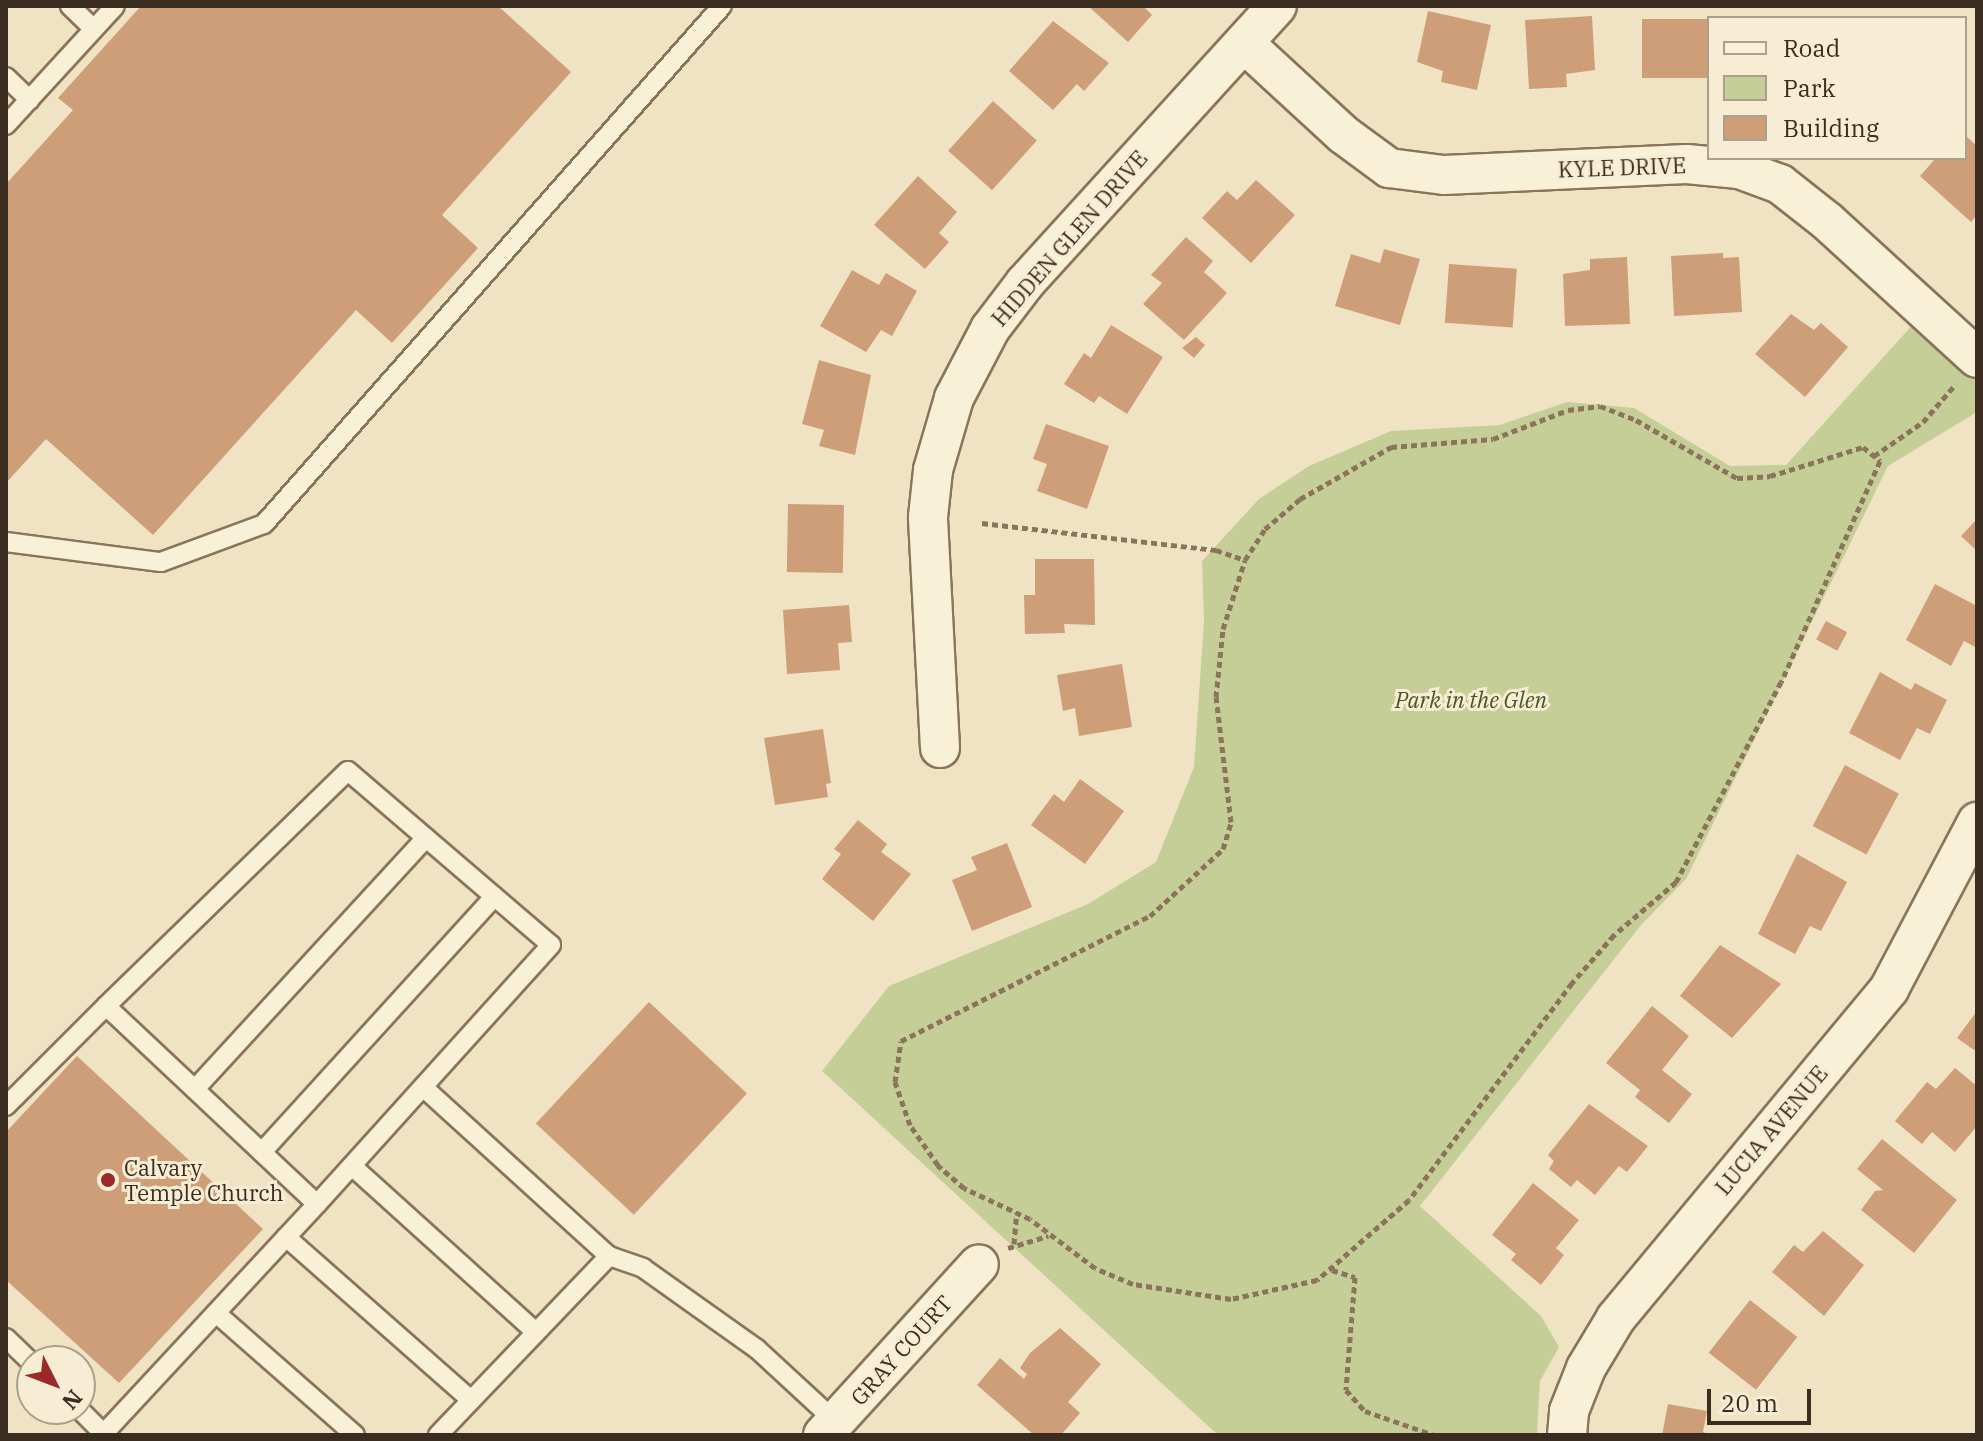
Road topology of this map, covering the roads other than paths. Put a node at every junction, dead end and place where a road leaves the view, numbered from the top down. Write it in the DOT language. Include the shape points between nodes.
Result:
graph roads {
  1 [pos="70,6"];
  2 [pos="115,6"];
  3 [pos="722,6"];
  4 [pos="1277,6"];
  5 [pos="94,29"];
  6 [pos="1245,44"];
  7 [pos="6,77"];
  8 [pos="30,100"];
  9 [pos="6,125"];
  10 [pos="1972,365"];
  11 [pos="6,542"];
  12 [pos="940,748"];
  13 [pos="1977,822"];
  14 [pos="426,838"];
  15 [pos="494,897"];
  16 [pos="106,1006"];
  17 [pos="423,1087"];
  18 [pos="195,1089"];
  19 [pos="6,1106"];
  20 [pos="262,1152"];
  21 [pos="352,1166"];
  22 [pos="317,1204"];
  23 [pos="286,1237"];
  24 [pos="609,1256"];
  25 [pos="979,1264"];
  26 [pos="216,1313"];
  27 [pos="536,1332"];
  28 [pos="470,1399"];
  29 [pos="829,1428"];
  30 [pos="102,1434"];
  31 [pos="355,1435"];
  32 [pos="438,1435"];
  33 [pos="1567,1435"];
  1 -- 5 [label="lane"];
  2 -- 5 [label="lane"];
  3 -- 11 [label="lane" via="264,524 161,562"];
  4 -- 6 [label="street, HIDDEN GLEN DRIVE"];
  5 -- 8 [label="lane"];
  6 -- 10 [label="street, KYLE DRIVE" via="1344,135 1389,168 1444,175 1687,164 1739,169 1780,184 1827,221"];
  6 -- 12 [label="street, HIDDEN GLEN DRIVE" via="1025,283 990,329 954,398 933,470 928,517"];
  7 -- 8 [label="lane"];
  8 -- 9 [label="lane"];
  13 -- 33 [label="street, LUCIA AVENUE" via="1889,989 1616,1318 1586,1368 1569,1411"];
  14 -- 15 [label="lane"];
  14 -- 16 [label="lane" via="348,771"];
  14 -- 18 [label="lane"];
  15 -- 17 [label="lane" via="551,945"];
  15 -- 20 [label="lane"];
  16 -- 18 [label="lane"];
  16 -- 19 [label="lane"];
  17 -- 21 [label="lane"];
  17 -- 24 [label="lane"];
  18 -- 20 [label="lane"];
  20 -- 22 [label="lane"];
  21 -- 22 [label="lane"];
  21 -- 27 [label="lane"];
  22 -- 23 [label="lane"];
  23 -- 26 [label="lane"];
  23 -- 28 [label="lane"];
  24 -- 27 [label="lane"];
  24 -- 29 [label="lane" via="643,1268 745,1340"];
  25 -- 29 [label="street, GRAY COURT"];
  26 -- 30 [label="lane"];
  26 -- 31 [label="lane"];
  27 -- 28 [label="lane"];
  28 -- 32 [label="lane"];
}
